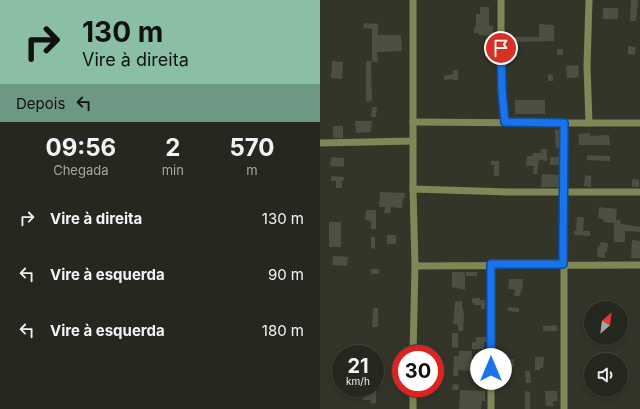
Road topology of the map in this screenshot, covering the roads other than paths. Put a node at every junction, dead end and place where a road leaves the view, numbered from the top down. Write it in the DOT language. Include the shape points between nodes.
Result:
graph roads {
  1 [pos="413,0"];
  2 [pos="501,0"];
  3 [pos="589,0"];
  4 [pos="413,122"];
  5 [pos="505,122"];
  6 [pos="564,123"];
  7 [pos="589,123"];
  8 [pos="640,123"];
  9 [pos="413,141"];
  10 [pos="320,143"];
  11 [pos="413,189"];
  12 [pos="640,192"];
  13 [pos="564,193"];
  14 [pos="491,264"];
  15 [pos="563,264"];
  16 [pos="640,265"];
  17 [pos="415,266"];
  18 [pos="413,345"];
  19 [pos="413,397"];
  20 [pos="413,409"];
  21 [pos="491,409"];
  22 [pos="564,409"];
  1 -- 4 [label="street"];
  2 -- 5 [label="street" via="501,67"];
  3 -- 7 [label="street"];
  4 -- 5 [label="street"];
  4 -- 9 [label="street"];
  5 -- 6 [label="street"];
  6 -- 7 [label="street"];
  6 -- 13 [label="street"];
  7 -- 8 [label="street"];
  9 -- 10 [label="street"];
  9 -- 11 [label="street"];
  11 -- 13 [label="street"];
  11 -- 17 [label="street"];
  12 -- 13 [label="street"];
  13 -- 15 [label="street"];
  14 -- 15 [label="street"];
  14 -- 17 [label="street"];
  14 -- 21 [label="street"];
  15 -- 16 [label="street"];
  15 -- 22 [label="street"];
  17 -- 18 [label="street"];
  19 -- 20 [label="street"];
}
